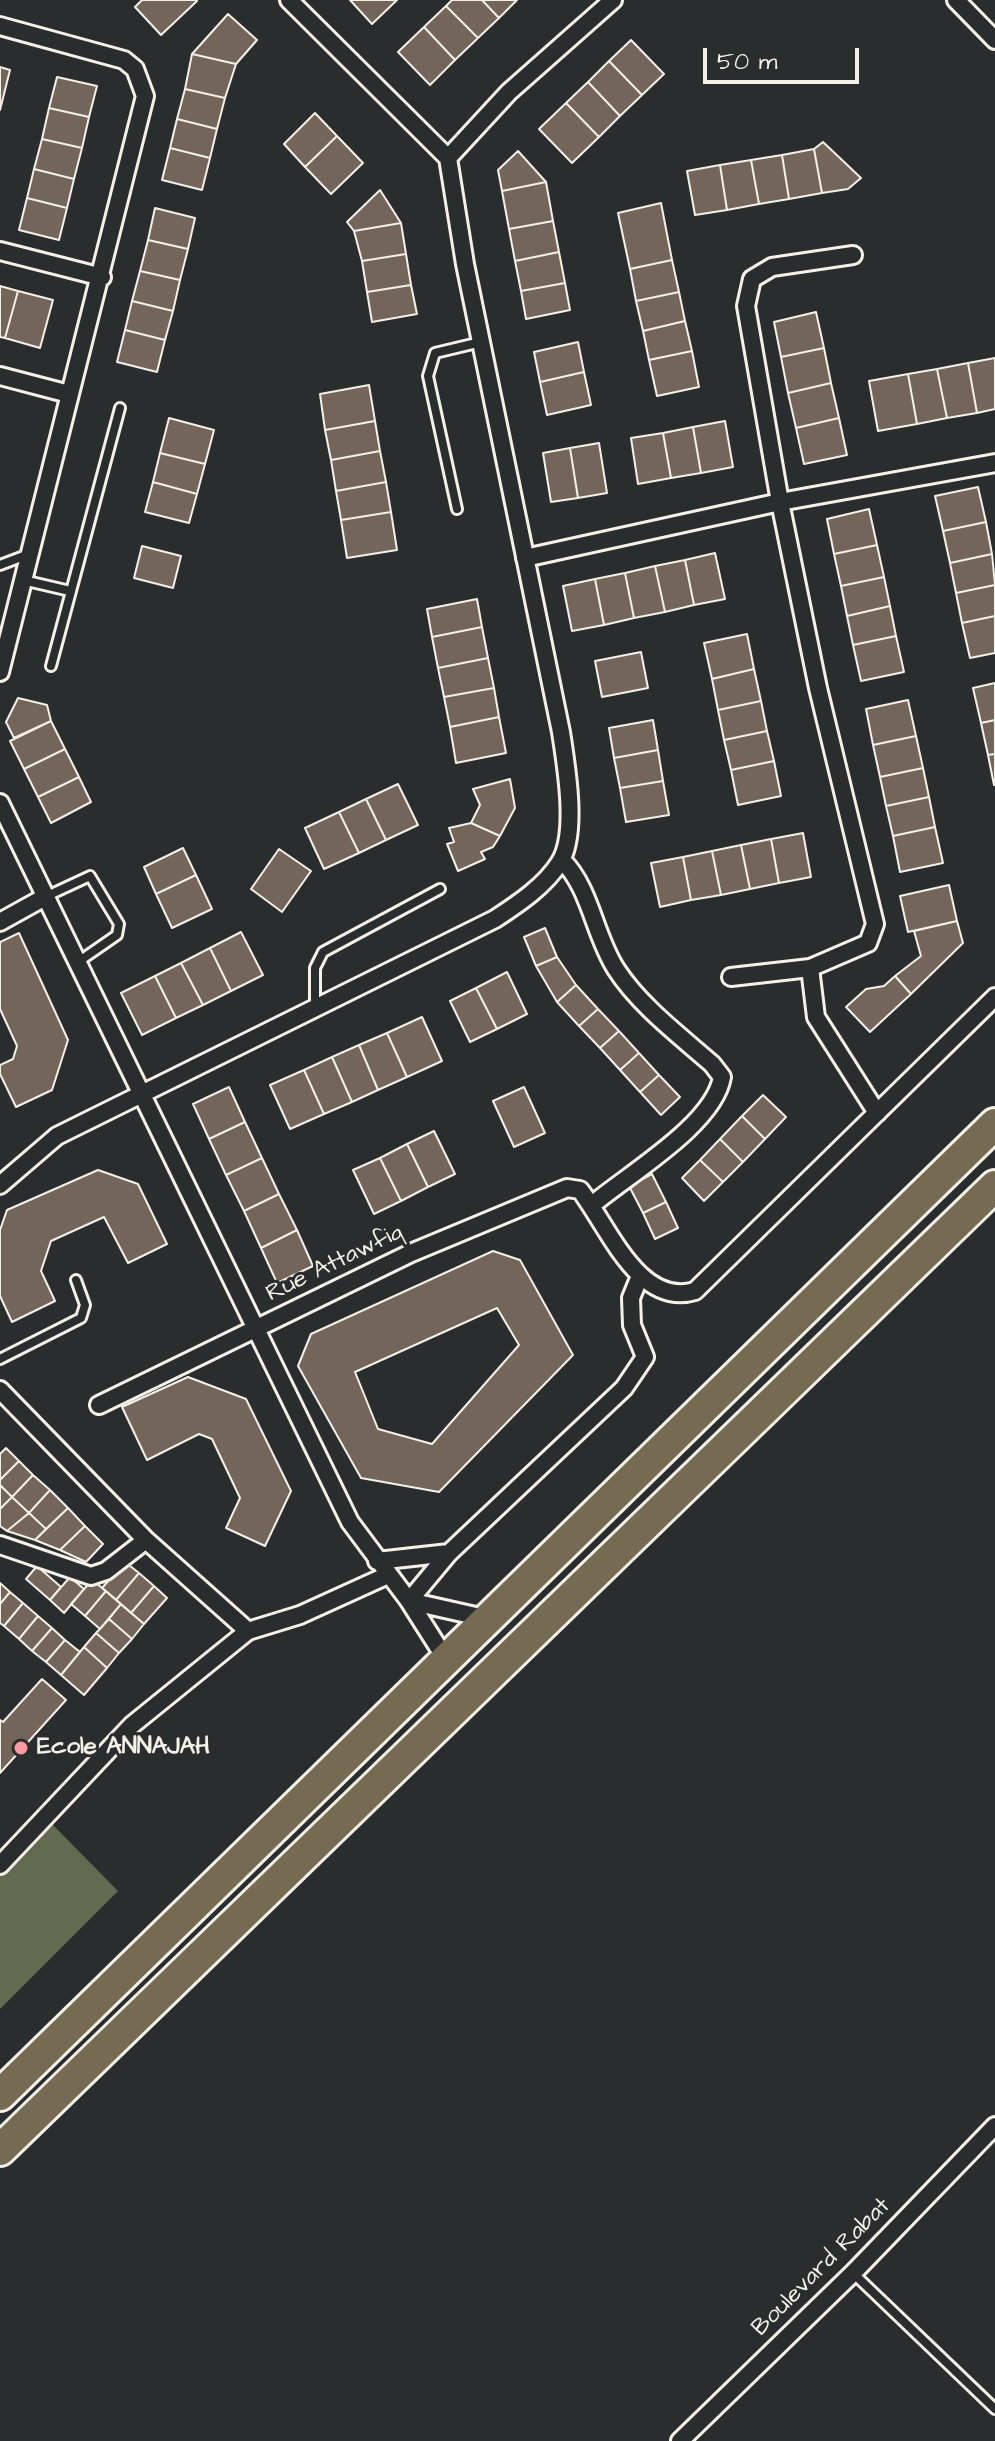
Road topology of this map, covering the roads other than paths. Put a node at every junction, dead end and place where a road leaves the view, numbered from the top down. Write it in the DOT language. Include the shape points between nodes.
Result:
graph roads {
  1 [pos="289,0"];
  2 [pos="613,0"];
  3 [pos="956,0"];
  4 [pos="0,26"];
  5 [pos="995,40"];
  6 [pos="448,158"];
  7 [pos="0,251"];
  8 [pos="853,255"];
  9 [pos="102,277"];
  10 [pos="481,342"];
  11 [pos="0,376"];
  12 [pos="69,394"];
  13 [pos="120,408"];
  14 [pos="995,463"];
  15 [pos="780,502"];
  16 [pos="457,509"];
  17 [pos="30,554"];
  18 [pos="525,558"];
  19 [pos="0,565"];
  20 [pos="23,580"];
  21 [pos="70,591"];
  22 [pos="51,666"];
  23 [pos="0,672"];
  24 [pos="0,803"];
  25 [pos="562,860"];
  26 [pos="440,889"];
  27 [pos="45,897"];
  28 [pos="0,922"];
  29 [pos="77,963"];
  30 [pos="810,968"];
  31 [pos="731,977"];
  32 [pos="995,997"];
  33 [pos="315,1010"];
  34 [pos="143,1093"];
  35 [pos="877,1113"];
  36 [pos="995,1124"];
  37 [pos="0,1185"];
  38 [pos="995,1186"];
  39 [pos="592,1205"];
  40 [pos="640,1276"];
  41 [pos="76,1280"];
  42 [pos="258,1329"];
  43 [pos="0,1359"];
  44 [pos="0,1390"];
  45 [pos="99,1405"];
  46 [pos="146,1540"];
  47 [pos="0,1545"];
  48 [pos="449,1553"];
  49 [pos="377,1561"];
  50 [pos="388,1575"];
  51 [pos="409,1601"];
  52 [pos="489,1619"];
  53 [pos="248,1631"];
  54 [pos="447,1661"];
  55 [pos="0,1865"];
  56 [pos="0,2095"];
  57 [pos="995,2126"];
  58 [pos="0,2150"];
  59 [pos="853,2273"];
  60 [pos="995,2409"];
  61 [pos="686,2439"];
  1 -- 6 [label="street"];
  2 -- 6 [label="street" via="509,92"];
  3 -- 5 [label="street"];
  4 -- 9 [label="street" via="124,60 143,85 144,109"];
  6 -- 10 [label="street"];
  7 -- 9 [label="street"];
  8 -- 15 [label="street" via="765,269 752,279 747,292 749,337"];
  9 -- 12 [label="street"];
  10 -- 16 [label="lane" via="435,353 428,376"];
  10 -- 18 [label="street"];
  11 -- 12 [label="street"];
  12 -- 17 [label="street"];
  13 -- 21 [label="lane"];
  14 -- 15 [label="street"];
  15 -- 18 [label="street"];
  15 -- 30 [label="street" via="818,688 875,915 868,943"];
  17 -- 19 [label="lane"];
  17 -- 20 [label="street"];
  18 -- 25 [label="street" via="567,772"];
  20 -- 21 [label="lane"];
  20 -- 23 [label="street"];
  21 -- 22 [label="lane"];
  24 -- 27 [label="street"];
  25 -- 33 [label="street" via="533,891 495,919"];
  25 -- 39 [label="street" via="615,968 722,1077 706,1108 679,1136"];
  26 -- 33 [label="lane" via="323,952 315,968"];
  27 -- 28 [label="street"];
  27 -- 29 [label="street"];
  27 -- 29 [label="lane" via="90,876 119,924 117,935"];
  29 -- 34 [label="street"];
  30 -- 31 [label="street"];
  30 -- 35 [label="street" via="816,1017"];
  32 -- 35 [label="street"];
  33 -- 34 [label="street"];
  34 -- 37 [label="street" via="57,1136"];
  34 -- 42 [label="street"];
  35 -- 40 [label="street" via="695,1291 659,1291"];
  36 -- 52 [label="highway"];
  38 -- 58 [label="highway"];
  39 -- 40 [label="street"];
  39 -- 42 [label="street, Rue Attawfiq" via="573,1187 550,1194 411,1253"];
  40 -- 48 [label="street" via="631,1298 643,1365"];
  41 -- 43 [label="lane" via="85,1305 81,1318"];
  42 -- 45 [label="street, Rue Attawfiq"];
  42 -- 49 [label="street" via="350,1522"];
  44 -- 46 [label="street"];
  46 -- 47 [label="street" via="106,1571 91,1576"];
  46 -- 53 [label="street"];
  48 -- 49 [label="street"];
  48 -- 51 [label="street"];
  49 -- 50 [label="street"];
  50 -- 51 [label="street"];
  50 -- 53 [label="street" via="300,1615"];
  51 -- 52 [label="street"];
  51 -- 54 [label="street"];
  52 -- 54 [label="highway"];
  53 -- 55 [label="street" via="132,1725"];
  54 -- 56 [label="highway"];
  57 -- 59 [label="street, Boulevard Rabat"];
  59 -- 60 [label="lane"];
  59 -- 61 [label="street, Boulevard Rabat"];
}
